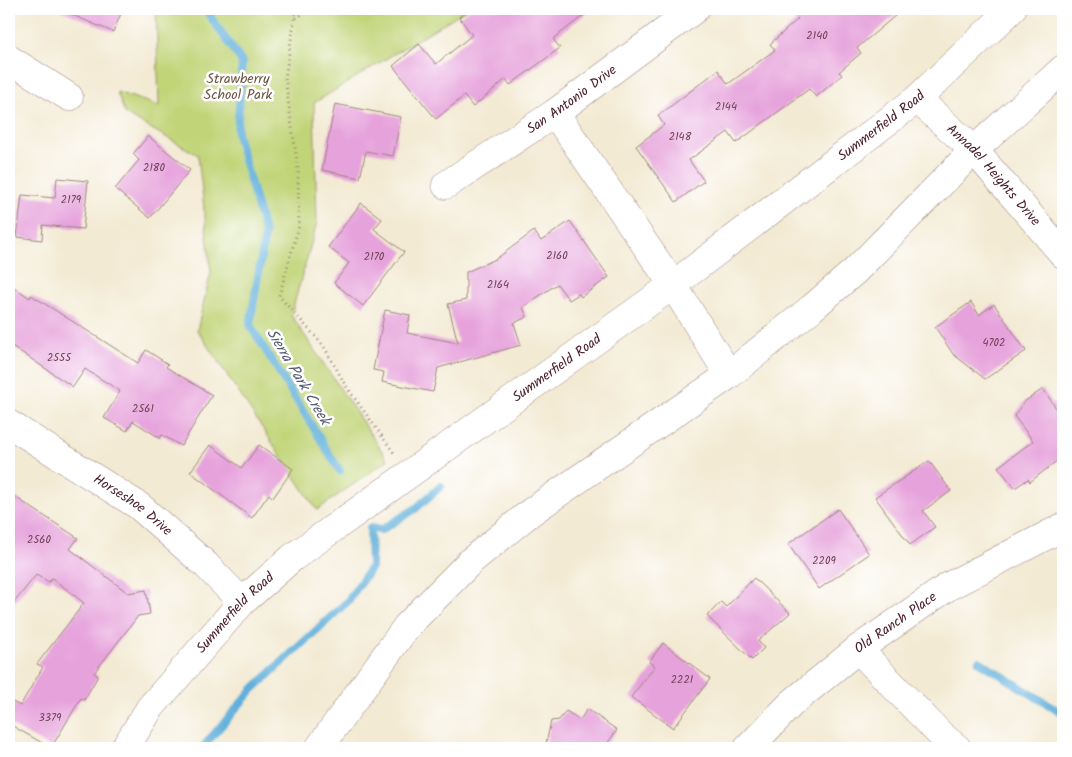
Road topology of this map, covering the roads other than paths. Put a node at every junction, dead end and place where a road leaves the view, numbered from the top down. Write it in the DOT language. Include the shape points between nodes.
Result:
graph roads {
  1 [pos="696,9"];
  2 [pos="1012,9"];
  3 [pos="9,59"];
  4 [pos="1063,69"];
  5 [pos="69,97"];
  6 [pos="918,99"];
  7 [pos="555,113"];
  8 [pos="974,150"];
  9 [pos="446,185"];
  10 [pos="1063,254"];
  11 [pos="673,285"];
  12 [pos="729,375"];
  13 [pos="9,424"];
  14 [pos="1063,527"];
  15 [pos="242,602"];
  16 [pos="858,649"];
  17 [pos="125,748"];
  18 [pos="319,748"];
  19 [pos="748,748"];
  20 [pos="957,748"];
  1 -- 7 [label="street, San Antonio Drive"];
  2 -- 6 [label="street, Summerfield Road"];
  3 -- 5 [label="street"];
  4 -- 8 [label="street"];
  6 -- 8 [label="street, Annadel Heights Drive"];
  6 -- 11 [label="street, Summerfield Road"];
  7 -- 9 [label="street, San Antonio Drive"];
  7 -- 11 [label="street"];
  8 -- 10 [label="street, Annadel Heights Drive"];
  8 -- 12 [label="street" via="855,271"];
  11 -- 12 [label="street"];
  11 -- 15 [label="street, Summerfield Road" via="292,558"];
  12 -- 18 [label="street" via="532,512 472,560 407,626"];
  13 -- 15 [label="street, Horseshoe Drive" via="138,506 206,564"];
  14 -- 16 [label="street, Old Ranch Place" via="949,586"];
  15 -- 17 [label="street, Summerfield Road" via="150,708"];
  16 -- 19 [label="street, Old Ranch Place" via="792,703"];
  16 -- 20 [label="street"];
}
